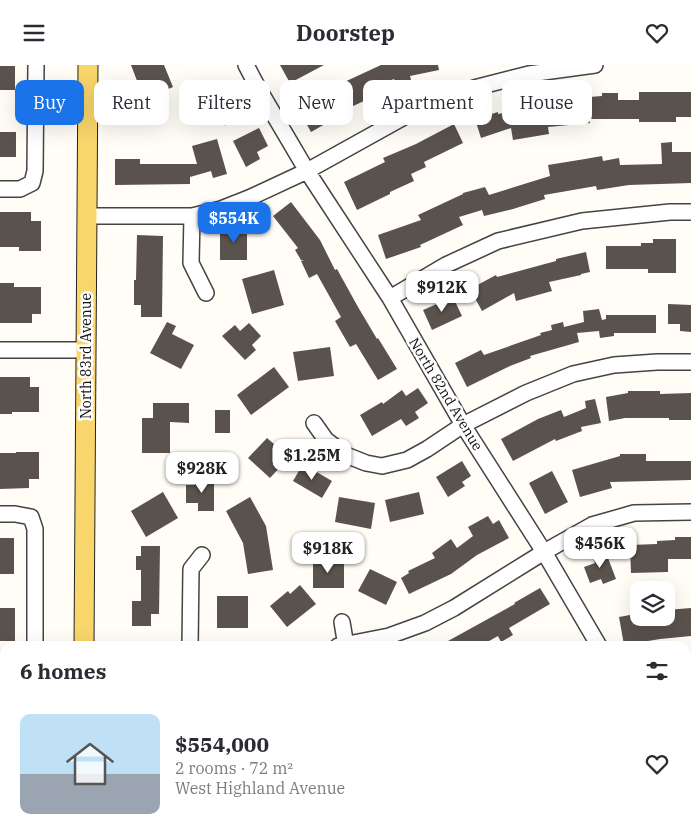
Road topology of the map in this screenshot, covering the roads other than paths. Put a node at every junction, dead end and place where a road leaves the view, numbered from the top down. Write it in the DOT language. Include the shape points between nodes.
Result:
graph roads {
  1 [pos="36,65"];
  2 [pos="88,65"];
  3 [pos="246,65"];
  4 [pos="595,65"];
  5 [pos="307,171"];
  6 [pos="0,189"];
  7 [pos="691,212"];
  8 [pos="87,216"];
  9 [pos="192,216"];
  10 [pos="206,293"];
  11 [pos="390,298"];
  12 [pos="0,350"];
  13 [pos="87,350"];
  14 [pos="691,362"];
  15 [pos="314,423"];
  16 [pos="463,425"];
  17 [pos="691,511"];
  18 [pos="0,514"];
  19 [pos="544,552"];
  20 [pos="202,555"];
  21 [pos="342,622"];
  22 [pos="34,641"];
  23 [pos="84,641"];
  24 [pos="190,641"];
  25 [pos="343,641"];
  26 [pos="366,641"];
  27 [pos="596,641"];
  1 -- 6 [label="street" via="35,171 32,183 20,189"];
  2 -- 8 [label="main road, North 83rd Avenue"];
  3 -- 5 [label="street, North 82nd Avenue"];
  4 -- 5 [label="street" via="529,75 474,88 406,116"];
  5 -- 9 [label="street" via="221,209"];
  5 -- 11 [label="street, North 82nd Avenue"];
  7 -- 11 [label="street" via="582,221 498,241 446,265"];
  8 -- 9 [label="street"];
  8 -- 13 [label="main road, North 83rd Avenue"];
  9 -- 10 [label="street" via="191,263"];
  11 -- 16 [label="street, North 82nd Avenue"];
  12 -- 13 [label="street"];
  13 -- 23 [label="main road, North 83rd Avenue"];
  14 -- 16 [label="street" via="614,365 573,374 526,393"];
  15 -- 16 [label="street" via="326,440 346,455 382,466 407,460"];
  16 -- 19 [label="street, North 82nd Avenue"];
  17 -- 19 [label="street" via="634,513 592,525"];
  18 -- 22 [label="street" via="31,517 35,529"];
  19 -- 26 [label="street" via="425,623"];
  19 -- 27 [label="street, North 82nd Avenue"];
  20 -- 24 [label="street" via="191,569"];
  21 -- 25 [label="street"];
}
